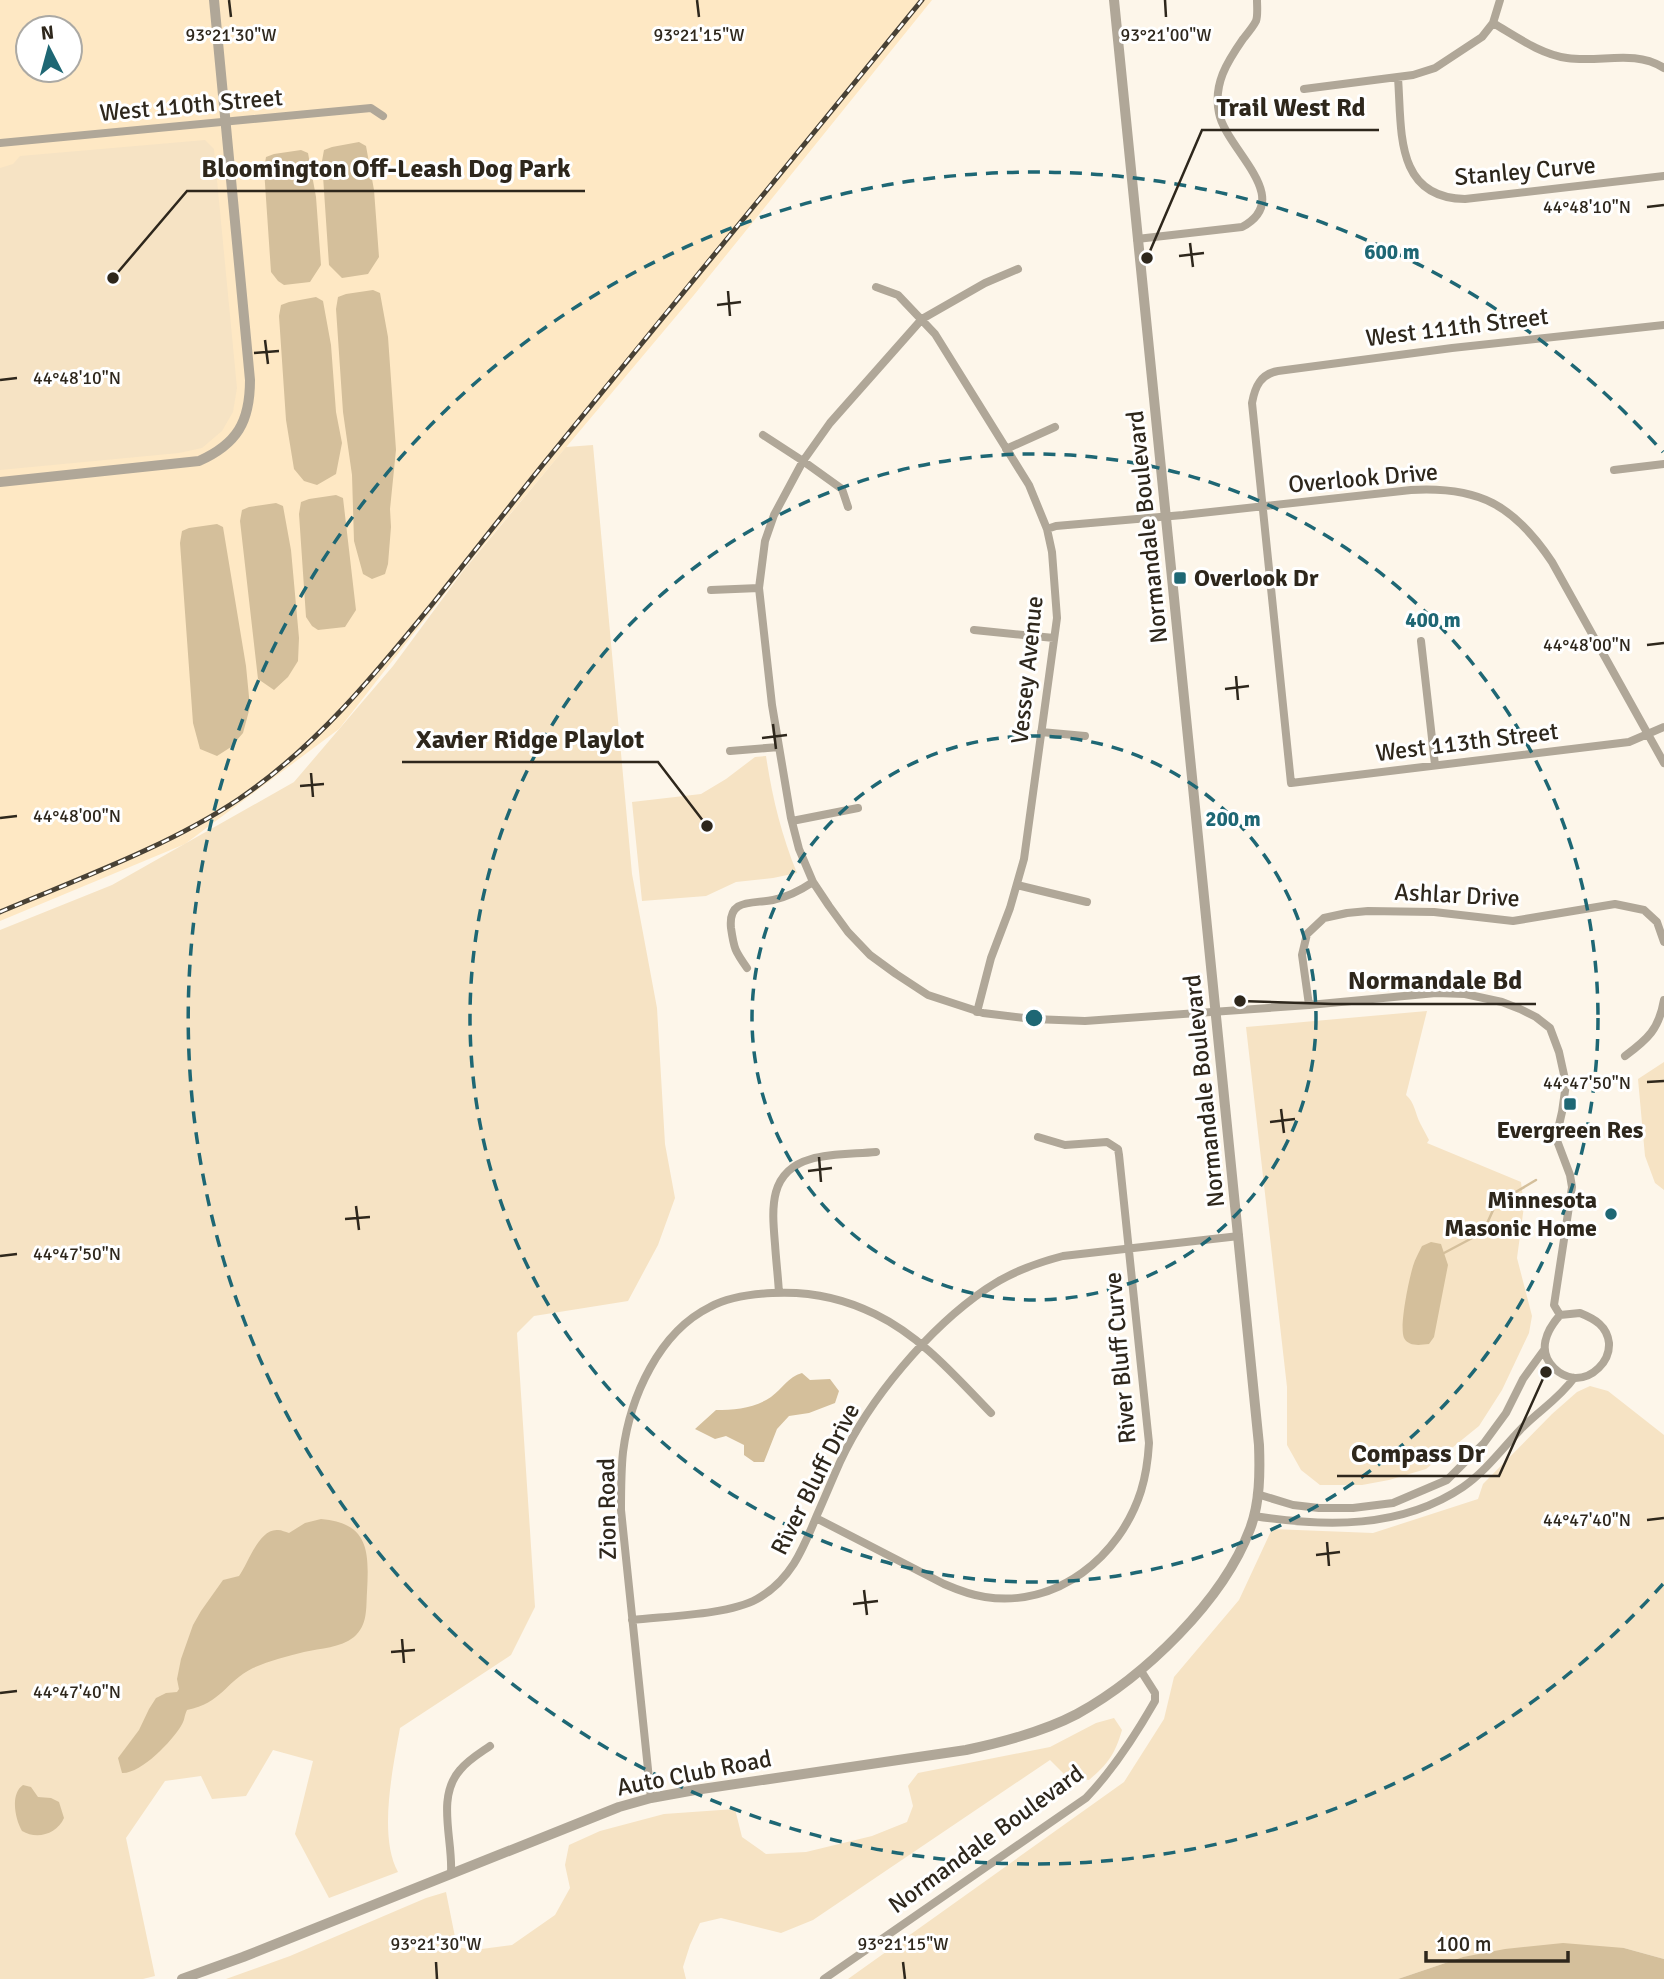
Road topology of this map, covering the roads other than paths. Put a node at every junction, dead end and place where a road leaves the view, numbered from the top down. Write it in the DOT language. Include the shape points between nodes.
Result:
graph roads {
  1 [pos="214,0"];
  2 [pos="1114,0"];
  3 [pos="1257,0"];
  4 [pos="1500,0"];
  5 [pos="1493,23"];
  6 [pos="1664,68"];
  7 [pos="1398,78"];
  8 [pos="1304,89"];
  9 [pos="383,116"];
  10 [pos="226,121"];
  11 [pos="0,143"];
  12 [pos="1664,176"];
  13 [pos="1137,239"];
  14 [pos="1018,269"];
  15 [pos="876,287"];
  16 [pos="922,319"];
  17 [pos="1664,325"];
  18 [pos="1055,427"];
  19 [pos="763,435"];
  20 [pos="1006,449"];
  21 [pos="803,461"];
  22 [pos="1664,464"];
  23 [pos="1614,470"];
  24 [pos="0,482"];
  25 [pos="1262,506"];
  26 [pos="848,507"];
  27 [pos="1167,516"];
  28 [pos="1046,529"];
  29 [pos="759,588"];
  30 [pos="711,590"];
  31 [pos="974,630"];
  32 [pos="1054,638"];
  33 [pos="1421,641"];
  34 [pos="1664,727"];
  35 [pos="1041,732"];
  36 [pos="1648,735"];
  37 [pos="1085,736"];
  38 [pos="779,747"];
  39 [pos="730,751"];
  40 [pos="1664,764"];
  41 [pos="1435,765"];
  42 [pos="859,808"];
  43 [pos="792,821"];
  44 [pos="813,881"];
  45 [pos="1017,885"];
  46 [pos="1087,902"];
  47 [pos="1664,942"];
  48 [pos="747,968"];
  49 [pos="1664,1000"];
  50 [pos="1310,1005"];
  51 [pos="1217,1010"];
  52 [pos="976,1012"];
  53 [pos="1625,1056"];
  54 [pos="1038,1137"];
  55 [pos="876,1152"];
  56 [pos="1239,1236"];
  57 [pos="1128,1248"];
  58 [pos="779,1293"];
  59 [pos="1560,1315"];
  60 [pos="923,1344"];
  61 [pos="1544,1350"];
  62 [pos="1574,1378"];
  63 [pos="991,1413"];
  64 [pos="1257,1494"];
  65 [pos="1254,1516"];
  66 [pos="816,1518"];
  67 [pos="632,1619"];
  68 [pos="1141,1671"];
  69 [pos="490,1746"];
  70 [pos="651,1798"];
  71 [pos="451,1872"];
  72 [pos="182,1979"];
  73 [pos="824,1979"];
  1 -- 10 [label="street"];
  2 -- 13 [label="street, Normandale Boulevard"];
  3 -- 13 [label="street" via="1256,21 1225,64 1217,98 1225,131 1263,193 1259,214 1242,227"];
  4 -- 5 [label="street"];
  5 -- 6 [label="street" via="1564,58 1641,57"];
  5 -- 7 [label="street" via="1482,37 1444,62"];
  7 -- 8 [label="street"];
  7 -- 12 [label="street, Stanley Curve" via="1407,163 1423,187 1436,194 1465,199"];
  9 -- 10 [label="street, West 110th Street" via="371,108"];
  10 -- 11 [label="street, West 110th Street"];
  10 -- 24 [label="street" via="250,380 247,414 239,430 215,454 199,461"];
  13 -- 27 [label="street, Normandale Boulevard"];
  14 -- 16 [label="street"];
  15 -- 16 [label="street, Vessey Avenue" via="898,295"];
  16 -- 20 [label="street, Vessey Avenue"];
  16 -- 21 [label="street" via="830,423"];
  17 -- 25 [label="street, West 111th Street" via="1452,348 1264,376 1252,402"];
  18 -- 20 [label="street"];
  19 -- 21 [label="street"];
  20 -- 28 [label="street, Vessey Avenue" via="1029,485"];
  21 -- 26 [label="street" via="842,489"];
  21 -- 29 [label="street" via="774,515 765,541"];
  22 -- 23 [label="street"];
  25 -- 27 [label="street, Overlook Drive"];
  25 -- 36 [label="street, Overlook Drive" via="1434,489 1482,498 1503,510 1523,524 1552,562"];
  25 -- 41 [label="street, West 113th Street" via="1291,783"];
  27 -- 28 [label="street, Overlook Drive"];
  27 -- 51 [label="street, Normandale Boulevard"];
  28 -- 32 [label="street, Vessey Avenue" via="1056,604"];
  29 -- 30 [label="street"];
  29 -- 38 [label="street"];
  31 -- 32 [label="street"];
  32 -- 35 [label="street, Vessey Avenue"];
  33 -- 41 [label="street"];
  34 -- 36 [label="street, West 113th Street"];
  35 -- 37 [label="street"];
  35 -- 45 [label="street, Vessey Avenue"];
  36 -- 40 [label="street, Overlook Drive"];
  36 -- 41 [label="street, West 113th Street" via="1629,742"];
  38 -- 39 [label="street"];
  38 -- 43 [label="street"];
  42 -- 43 [label="street"];
  43 -- 44 [label="street"];
  44 -- 48 [label="street" via="788,895 746,903 734,910 730,917 734,949"];
  44 -- 52 [label="street" via="870,955 928,995"];
  45 -- 46 [label="street"];
  45 -- 52 [label="street, Vessey Avenue"];
  47 -- 50 [label="street, Ashlar Drive" via="1657,922 1644,910 1615,904 1513,921 1434,912 1347,913 1324,918 1307,934 1302,955"];
  49 -- 53 [label="street" via="1655,1030"];
  50 -- 51 [label="street"];
  50 -- 59 [label="street" via="1465,994 1520,1009 1550,1028 1566,1084 1556,1138 1573,1187 1554,1304"];
  51 -- 52 [label="street" via="1084,1021"];
  51 -- 56 [label="street, Normandale Boulevard"];
  54 -- 57 [label="street, River Bluff Curve" via="1065,1145 1107,1142 1118,1149"];
  55 -- 58 [label="street" via="810,1159 797,1164 779,1183 772,1209"];
  56 -- 57 [label="street, River Bluff Drive"];
  56 -- 64 [label="street, Normandale Boulevard" via="1259,1445"];
  57 -- 60 [label="street, River Bluff Drive" via="1063,1256 1011,1274 965,1305"];
  57 -- 66 [label="street, River Bluff Curve" via="1147,1418 1147,1468 1125,1526 1089,1569 1072,1581 1030,1596 987,1597 944,1584"];
  58 -- 60 [label="street, Zion Road" via="847,1302"];
  58 -- 67 [label="street, Zion Road" via="729,1300 697,1314 670,1338 640,1391 630,1420 621,1479"];
  59 -- 61 [label="street" via="1546,1335"];
  59 -- 62 [label="street" via="1580,1313 1595,1319 1609,1343 1602,1365 1590,1375"];
  60 -- 63 [label="street, Zion Road"];
  60 -- 66 [label="street, River Bluff Drive" via="863,1421"];
  61 -- 62 [label="street" via="1559,1373"];
  61 -- 64 [label="street" via="1484,1443 1447,1480 1393,1503 1353,1508 1319,1508"];
  62 -- 65 [label="street" via="1473,1479 1437,1503 1390,1518 1347,1523"];
  64 -- 65 [label="street, Normandale Boulevard"];
  65 -- 68 [label="street, Normandale Boulevard" via="1216,1591"];
  66 -- 67 [label="street, River Bluff Drive" via="796,1563 785,1578 756,1600 720,1610"];
  67 -- 70 [label="street, Zion Road"];
  68 -- 70 [label="street, Auto Club Road" via="1076,1714 1004,1742"];
  68 -- 73 [label="street, Normandale Boulevard" via="1155,1701 1119,1760 1086,1798"];
  69 -- 71 [label="street" via="457,1773 448,1795"];
  70 -- 71 [label="street, Auto Club Road"];
  71 -- 72 [label="street, Auto Club Road"];
}
